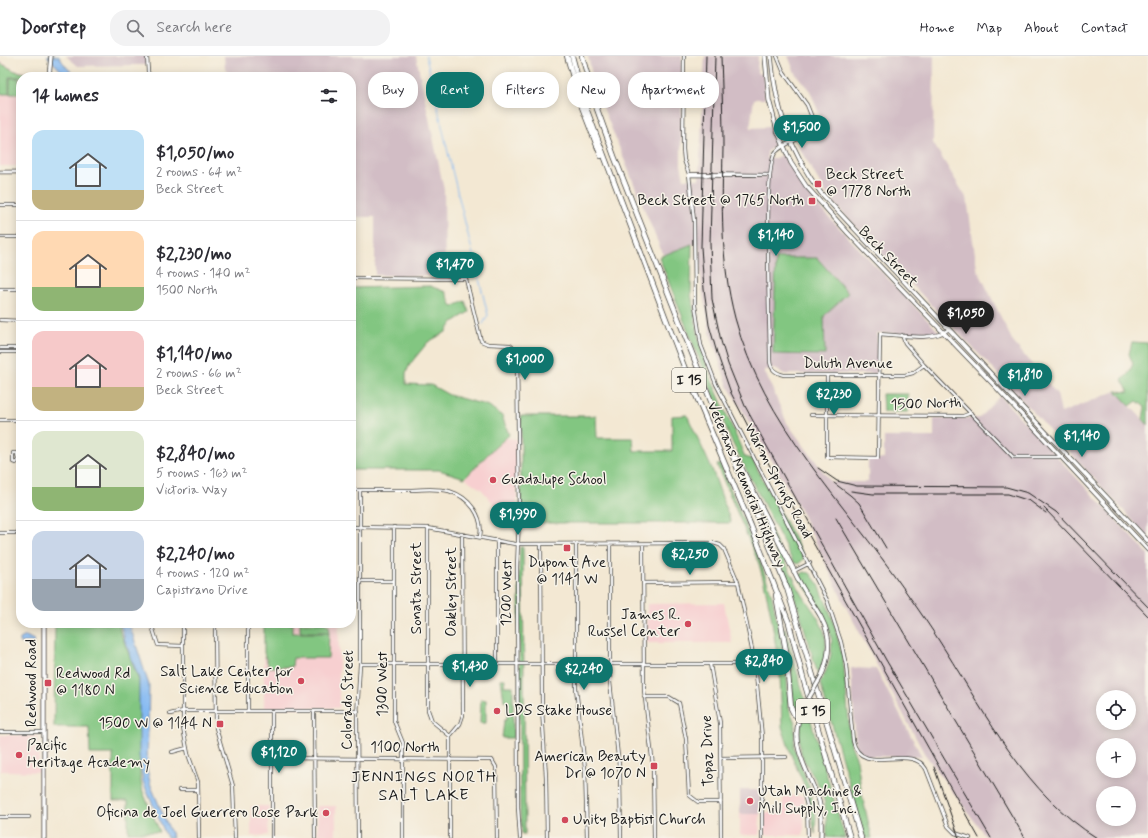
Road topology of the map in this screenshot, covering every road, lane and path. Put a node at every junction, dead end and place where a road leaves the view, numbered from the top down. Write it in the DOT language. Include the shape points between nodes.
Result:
graph roads {
  1 [pos="51,56"];
  2 [pos="147,56"];
  3 [pos="567,56"];
  4 [pos="572,56"];
  5 [pos="582,56"];
  6 [pos="684,56"];
  7 [pos="765,56"];
  8 [pos="771,56"];
  9 [pos="778,56"];
  10 [pos="49,72"];
  11 [pos="149,72"];
  12 [pos="791,143"];
  13 [pos="783,146"];
  14 [pos="0,172"];
  15 [pos="16,172"];
  16 [pos="611,172"];
  17 [pos="689,174"];
  18 [pos="770,175"];
  19 [pos="0,205"];
  20 [pos="16,205"];
  21 [pos="0,237"];
  22 [pos="16,237"];
  23 [pos="356,278"];
  24 [pos="0,289"];
  25 [pos="16,289"];
  26 [pos="0,320"];
  27 [pos="16,321"];
  28 [pos="949,329"];
  29 [pos="944,333"];
  30 [pos="902,335"];
  31 [pos="0,348"];
  32 [pos="16,348"];
  33 [pos="0,352"];
  34 [pos="16,352"];
  35 [pos="924,365"];
  36 [pos="827,375"];
  37 [pos="879,375"];
  38 [pos="970,413"];
  39 [pos="811,415"];
  40 [pos="826,416"];
  41 [pos="878,416"];
  42 [pos="16,419"];
  43 [pos="0,420"];
  44 [pos="730,448"];
  45 [pos="1062,457"];
  46 [pos="356,490"];
  47 [pos="360,490"];
  48 [pos="356,527"];
  49 [pos="360,527"];
  50 [pos="394,527"];
  51 [pos="428,528"];
  52 [pos="0,533"];
  53 [pos="16,533"];
  54 [pos="462,534"];
  55 [pos="480,537"];
  56 [pos="497,540"];
  57 [pos="1148,541"];
  58 [pos="519,544"];
  59 [pos="541,544"];
  60 [pos="576,544"];
  61 [pos="610,544"];
  62 [pos="643,544"];
  63 [pos="1148,550"];
  64 [pos="810,563"];
  65 [pos="794,571"];
  66 [pos="360,581"];
  67 [pos="394,581"];
  68 [pos="738,582"];
  69 [pos="644,583"];
  70 [pos="775,585"];
  71 [pos="44,628"];
  72 [pos="153,628"];
  73 [pos="182,628"];
  74 [pos="216,628"];
  75 [pos="248,628"];
  76 [pos="183,646"];
  77 [pos="360,664"];
  78 [pos="394,664"];
  79 [pos="428,664"];
  80 [pos="463,664"];
  81 [pos="497,664"];
  82 [pos="518,664"];
  83 [pos="542,664"];
  84 [pos="576,664"];
  85 [pos="610,664"];
  86 [pos="644,664"];
  87 [pos="710,664"];
  88 [pos="755,664"];
  89 [pos="644,697"];
  90 [pos="183,711"];
  91 [pos="216,711"];
  92 [pos="248,711"];
  93 [pos="272,711"];
  94 [pos="314,711"];
  95 [pos="358,711"];
  96 [pos="170,714"];
  97 [pos="799,718"];
  98 [pos="0,732"];
  99 [pos="44,732"];
  100 [pos="450,736"];
  101 [pos="187,748"];
  102 [pos="172,752"];
  103 [pos="786,757"];
  104 [pos="272,758"];
  105 [pos="315,758"];
  106 [pos="721,758"];
  107 [pos="762,758"];
  108 [pos="358,759"];
  109 [pos="403,759"];
  110 [pos="450,759"];
  111 [pos="179,790"];
  112 [pos="198,790"];
  113 [pos="803,790"];
  114 [pos="721,802"];
  115 [pos="0,817"];
  116 [pos="29,817"];
  117 [pos="44,838"];
  118 [pos="199,838"];
  119 [pos="235,838"];
  120 [pos="272,838"];
  121 [pos="315,838"];
  122 [pos="358,838"];
  123 [pos="403,838"];
  124 [pos="450,838"];
  125 [pos="497,838"];
  126 [pos="520,838"];
  127 [pos="547,838"];
  128 [pos="587,838"];
  129 [pos="621,838"];
  130 [pos="654,838"];
  131 [pos="721,838"];
  132 [pos="762,838"];
  133 [pos="808,838"];
  134 [pos="821,838"];
  135 [pos="850,838"];
  136 [pos="860,838"];
  137 [pos="970,838"];
  1 -- 10 [label="main road"];
  2 -- 11 [label="street"];
  3 -- 16 [label="highway" via="582,109"];
  4 -- 16 [label="highway, Veterans Memorial Highway / I 15" via="580,92"];
  5 -- 44 [label="highway, Veterans Memorial Highway / I 15" via="614,156"];
  6 -- 17 [label="street, Warm Springs Road" via="683,149"];
  7 -- 13 [label="main road, Beck Street" via="769,100"];
  8 -- 12 [label="main road, Beck Street" via="778,105"];
  9 -- 12 [label="street" via="784,73 807,105 817,130"];
  12 -- 13 [label="street"];
  12 -- 28 [label="main road, Beck Street" via="824,198"];
  13 -- 18 [label="street" via="774,154"];
  13 -- 29 [label="main road, Beck Street" via="801,179 819,201"];
  14 -- 15 [label="street"];
  16 -- 70 [label="highway, Veterans Memorial Highway / I 15" via="685,369"];
  17 -- 18 [label="street"];
  17 -- 64 [label="street, Warm Springs Road" via="694,220 694,304 703,350 730,413"];
  18 -- 36 [label="street, Duluth Avenue" via="771,367 775,372 784,375"];
  19 -- 20 [label="street"];
  21 -- 22 [label="street"];
  23 -- 58 [label="street, 1200 West" via="466,279 481,341 515,348 519,411"];
  24 -- 25 [label="street"];
  26 -- 27 [label="street"];
  28 -- 29 [label="street"];
  28 -- 57 [label="main road, Beck Street"];
  29 -- 30 [label="street" via="934,336"];
  29 -- 45 [label="main road, Beck Street"];
  30 -- 35 [label="street" via="904,343"];
  30 -- 37 [label="street" via="880,334"];
  31 -- 32 [label="street"];
  33 -- 34 [label="street"];
  35 -- 37 [label="street, Duluth Avenue" via="909,374"];
  35 -- 38 [label="street"];
  36 -- 37 [label="street, Duluth Avenue"];
  36 -- 40 [label="street"];
  37 -- 41 [label="street"];
  38 -- 41 [label="street, 1500 North" via="963,416"];
  38 -- 45 [label="street" via="1013,457"];
  39 -- 40 [label="street, 1500 North"];
  40 -- 41 [label="street, 1500 North"];
  40 -- 41 [label="street" via="827,457 878,458"];
  42 -- 43 [label="street"];
  44 -- 65 [label="highway"];
  44 -- 136 [label="highway, Veterans Memorial Highway / I 15" via="788,588"];
  45 -- 63 [label="main road, Beck Street"];
  46 -- 47 [label="street"];
  47 -- 49 [label="street, Colorado Street"];
  47 -- 55 [label="street" via="435,489 453,493 468,502 476,512 481,526"];
  48 -- 49 [label="street"];
  49 -- 50 [label="street"];
  49 -- 66 [label="street, Colorado Street"];
  50 -- 51 [label="street"];
  50 -- 67 [label="street, 1300 West"];
  51 -- 54 [label="street"];
  51 -- 79 [label="street, Sonata Street"];
  52 -- 53 [label="street"];
  54 -- 55 [label="street"];
  54 -- 80 [label="street, Oakley Street"];
  55 -- 56 [label="street"];
  56 -- 58 [label="street"];
  56 -- 81 [label="street"];
  58 -- 59 [label="street"];
  58 -- 82 [label="street, 1200 West"];
  59 -- 60 [label="street"];
  59 -- 83 [label="street"];
  60 -- 61 [label="street"];
  60 -- 84 [label="street"];
  61 -- 62 [label="street"];
  61 -- 85 [label="street"];
  62 -- 68 [label="street" via="718,544 724,549"];
  62 -- 69 [label="street"];
  64 -- 65 [label="street"];
  64 -- 137 [label="street, Warm Springs Road" via="827,600 841,642 856,750 861,756 870,759 910,759 920,762 926,769 948,826 955,833"];
  65 -- 97 [label="main road, bridge" via="826,626 828,651 821,677"];
  66 -- 67 [label="street"];
  66 -- 77 [label="street, Colorado Street"];
  67 -- 78 [label="street, 1300 West"];
  68 -- 69 [label="street"];
  68 -- 88 [label="street"];
  69 -- 86 [label="street"];
  70 -- 97 [label="highway" via="786,651 791,708"];
  70 -- 135 [label="highway, Veterans Memorial Highway / I 15" via="789,623"];
  71 -- 99 [label="main road, Redwood Road"];
  72 -- 76 [label="street" via="158,645"];
  73 -- 76 [label="street"];
  74 -- 91 [label="street"];
  75 -- 92 [label="street"];
  76 -- 90 [label="street"];
  77 -- 78 [label="street"];
  77 -- 95 [label="street, Colorado Street"];
  78 -- 79 [label="street"];
  78 -- 109 [label="street, 1300 West" via="394,721 402,740"];
  79 -- 80 [label="street"];
  79 -- 100 [label="street, Sonata Street" via="429,715"];
  80 -- 81 [label="street"];
  80 -- 100 [label="street, Oakley Street" via="463,717"];
  81 -- 82 [label="street"];
  82 -- 83 [label="street"];
  82 -- 126 [label="street, 1200 West"];
  83 -- 84 [label="street"];
  83 -- 127 [label="street"];
  84 -- 85 [label="street"];
  84 -- 128 [label="street" via="586,779"];
  85 -- 86 [label="street"];
  85 -- 129 [label="street" via="620,775"];
  86 -- 87 [label="street"];
  86 -- 89 [label="street"];
  87 -- 88 [label="street"];
  87 -- 106 [label="street, Topaz Drive" via="720,718"];
  88 -- 107 [label="street"];
  89 -- 114 [label="street" via="669,697 679,703 686,748 689,795 698,802"];
  89 -- 130 [label="street" via="654,777"];
  90 -- 91 [label="street"];
  90 -- 96 [label="street"];
  90 -- 101 [label="street"];
  91 -- 92 [label="street"];
  91 -- 119 [label="street" via="219,742 233,786"];
  92 -- 93 [label="street"];
  93 -- 94 [label="street"];
  93 -- 104 [label="street"];
  94 -- 95 [label="street"];
  94 -- 105 [label="street"];
  95 -- 108 [label="street, Colorado Street"];
  97 -- 134 [label="main road" via="796,736 799,754 819,802"];
  98 -- 99 [label="street"];
  99 -- 117 [label="main road, Redwood Road"];
  100 -- 110 [label="street"];
  101 -- 102 [label="street"];
  101 -- 112 [label="street" via="197,778"];
  103 -- 107 [label="street"];
  104 -- 105 [label="street, 1100 North"];
  104 -- 120 [label="street"];
  105 -- 108 [label="street, 1100 North"];
  105 -- 121 [label="street"];
  106 -- 107 [label="street"];
  106 -- 114 [label="street, Topaz Drive"];
  107 -- 132 [label="street"];
  108 -- 109 [label="street, 1100 North"];
  108 -- 122 [label="street, Colorado Street"];
  109 -- 110 [label="street, 1100 North"];
  109 -- 123 [label="street, 1300 West"];
  110 -- 124 [label="street"];
  110 -- 125 [label="street, 1100 North" via="490,759 495,762"];
  111 -- 112 [label="street"];
  112 -- 118 [label="street"];
  113 -- 133 [label="street" via="807,806"];
  114 -- 131 [label="street, Topaz Drive"];
  115 -- 116 [label="street"];
}
